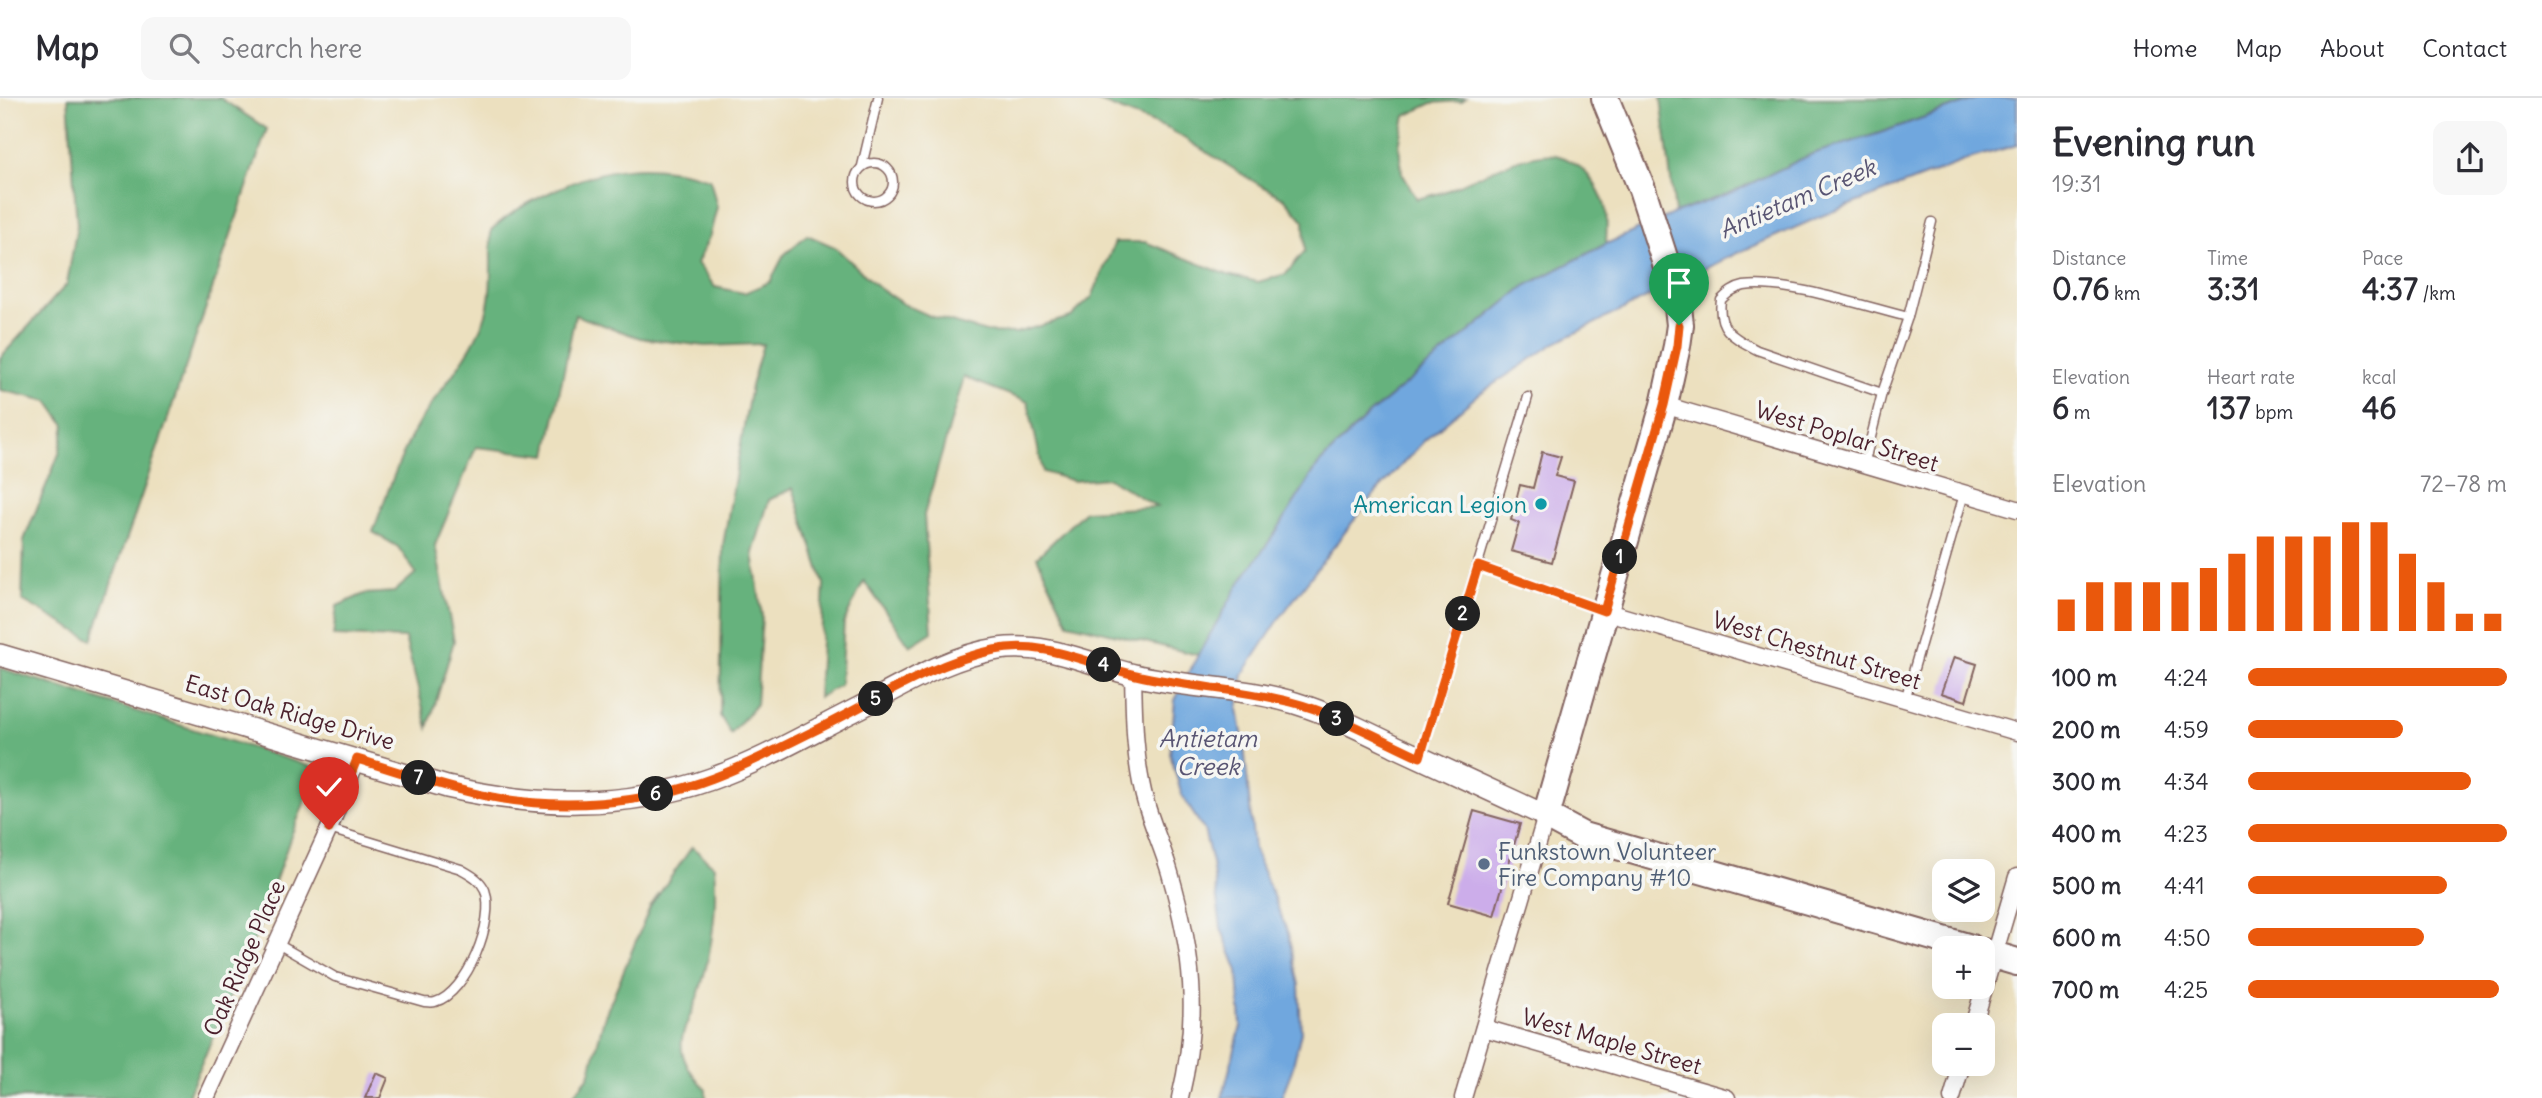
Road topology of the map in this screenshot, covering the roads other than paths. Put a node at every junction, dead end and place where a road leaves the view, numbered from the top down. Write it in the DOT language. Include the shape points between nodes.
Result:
graph roads {
  1 [pos="878,98"];
  2 [pos="1605,98"];
  3 [pos="862,166"];
  4 [pos="1931,222"];
  5 [pos="1908,317"];
  6 [pos="1882,393"];
  7 [pos="1528,397"];
  8 [pos="1664,405"];
  9 [pos="1864,465"];
  10 [pos="1964,494"];
  11 [pos="2017,509"];
  12 [pos="1478,566"];
  13 [pos="1604,611"];
  14 [pos="0,655"];
  15 [pos="1141,676"];
  16 [pos="1905,700"];
  17 [pos="2017,732"];
  18 [pos="1420,757"];
  19 [pos="357,759"];
  20 [pos="1546,816"];
  21 [pos="329,829"];
  22 [pos="2017,877"];
  23 [pos="1932,937"];
  24 [pos="275,942"];
  25 [pos="1995,942"];
  26 [pos="1484,1028"];
  27 [pos="1958,1076"];
  28 [pos="206,1098"];
  29 [pos="1180,1098"];
  30 [pos="1463,1098"];
  31 [pos="1727,1098"];
  32 [pos="1952,1098"];
  1 -- 3 [label="lane"];
  2 -- 8 [label="main road" via="1642,189 1677,298 1677,346"];
  3 -- 3 [label="lane" via="855,179 858,194 871,201 886,197 893,185 890,170 877,163"];
  4 -- 5 [label="lane"];
  5 -- 6 [label="lane"];
  5 -- 6 [label="lane" via="1789,288 1742,286 1721,300 1722,323 1741,341"];
  6 -- 9 [label="lane"];
  7 -- 12 [label="lane"];
  8 -- 9 [label="street, West Poplar Street"];
  8 -- 13 [label="main road"];
  9 -- 10 [label="street, West Poplar Street"];
  10 -- 11 [label="street, West Poplar Street"];
  10 -- 16 [label="lane"];
  12 -- 13 [label="lane"];
  12 -- 18 [label="lane"];
  13 -- 16 [label="street, West Chestnut Street"];
  13 -- 20 [label="main road"];
  14 -- 19 [label="street, East Oak Ridge Drive"];
  15 -- 18 [label="street, East Oak Ridge Drive" via="1293,702"];
  15 -- 19 [label="street, East Oak Ridge Drive" via="1053,651 996,649 934,670 713,779 624,801 575,804 490,796"];
  15 -- 29 [label="street" via="1137,758 1143,794 1169,871 1190,962 1191,1045"];
  16 -- 17 [label="street, West Chestnut Street"];
  18 -- 20 [label="street, East Oak Ridge Drive"];
  19 -- 21 [label="street, Oak Ridge Place"];
  20 -- 23 [label="main road" via="1583,836"];
  20 -- 26 [label="street"];
  21 -- 24 [label="street, Oak Ridge Place"];
  21 -- 24 [label="lane" via="477,877 488,907 479,949 450,992 436,1002 424,1002 335,977"];
  22 -- 25 [label="street"];
  24 -- 28 [label="street, Oak Ridge Place"];
  26 -- 30 [label="street"];
  26 -- 31 [label="street, West Maple Street"];
  27 -- 32 [label="street"];
}
